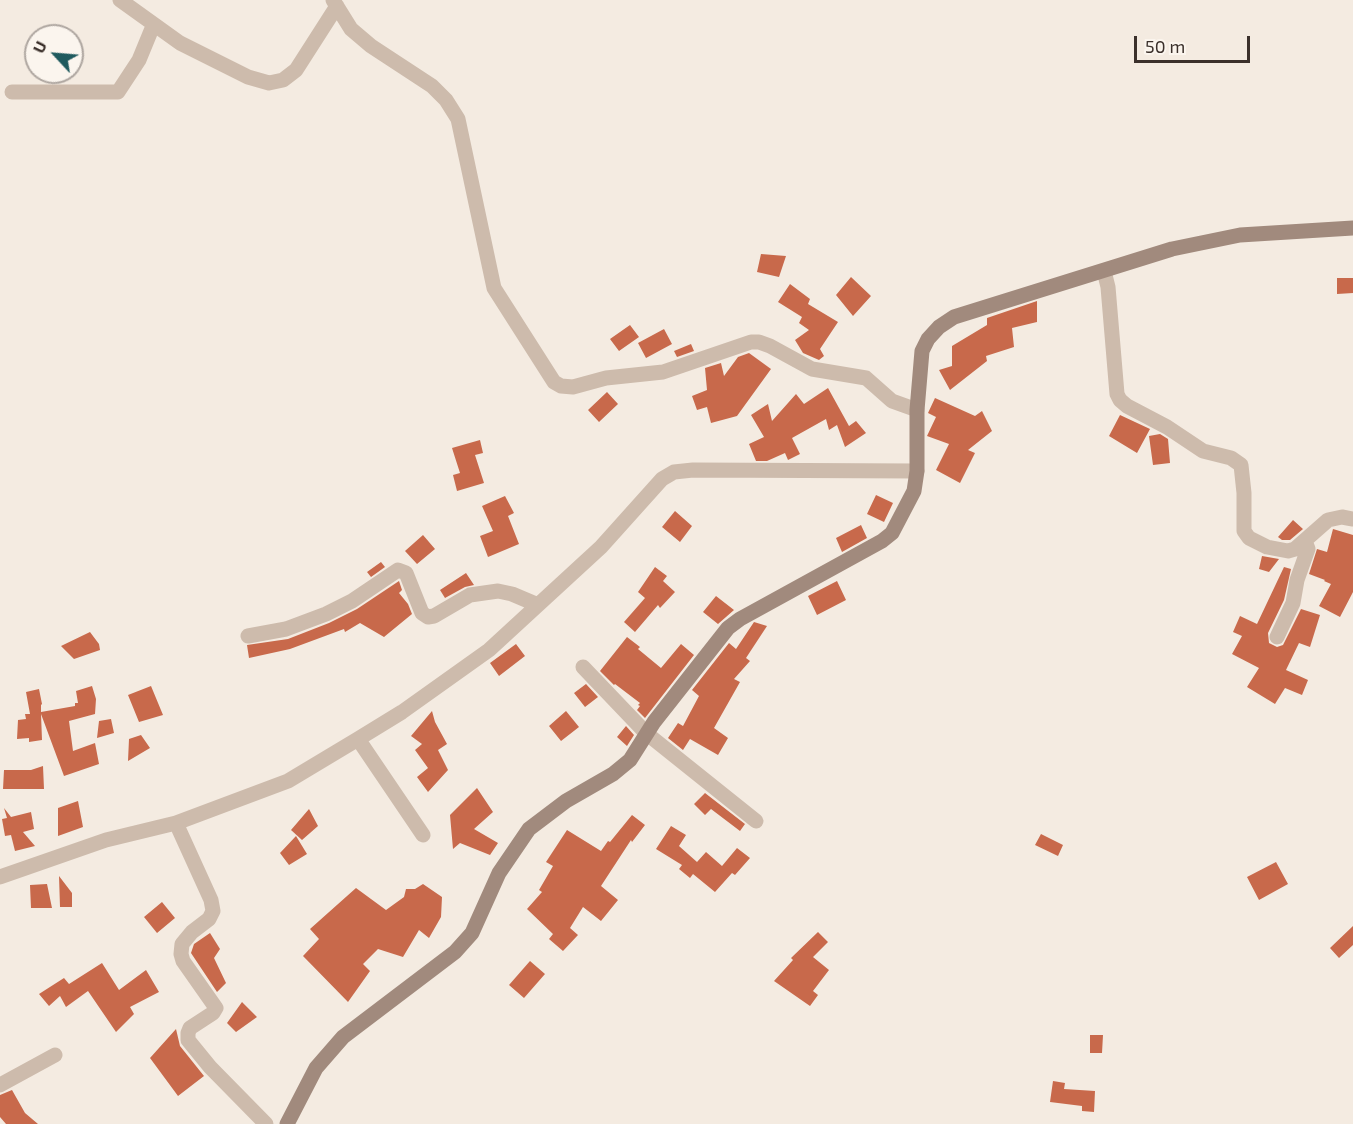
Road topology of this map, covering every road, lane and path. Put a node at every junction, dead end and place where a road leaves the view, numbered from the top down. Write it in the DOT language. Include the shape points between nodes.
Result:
graph roads {
  1 [pos="120,0"];
  2 [pos="335,3"];
  3 [pos="153,26"];
  4 [pos="12,92"];
  5 [pos="1353,228"];
  6 [pos="1104,271"];
  7 [pos="917,410"];
  8 [pos="917,471"];
  9 [pos="1353,519"];
  10 [pos="1305,541"];
  11 [pos="538,605"];
  12 [pos="248,636"];
  13 [pos="1277,637"];
  14 [pos="583,667"];
  15 [pos="646,733"];
  16 [pos="358,739"];
  17 [pos="756,820"];
  18 [pos="176,823"];
  19 [pos="423,835"];
  20 [pos="0,877"];
  21 [pos="55,1055"];
  22 [pos="0,1085"];
  23 [pos="266,1124"];
  24 [pos="287,1124"];
  1 -- 3 [label="street"];
  2 -- 3 [label="street" via="296,70 283,80 269,83 228,68"];
  2 -- 7 [label="street" via="351,29 432,86 458,119 494,288 550,380 573,387 606,378 663,372 759,342 812,369 866,378 892,401"];
  3 -- 4 [label="street" via="140,60 118,92"];
  5 -- 6 [label="street" via="1240,235 1172,249"];
  6 -- 7 [label="street" via="954,317 939,327 922,351"];
  6 -- 10 [label="street" via="1115,385 1120,400 1203,451 1231,458 1241,465 1244,531 1254,541 1279,551 1295,549"];
  7 -- 8 [label="street"];
  8 -- 11 [label="street" via="674,472 662,479 601,547"];
  8 -- 15 [label="street" via="914,491 892,533 740,619 723,634"];
  9 -- 10 [label="street" via="1328,520"];
  10 -- 13 [label="street" via="1308,549 1293,603"];
  11 -- 12 [label="street" via="498,591 470,595 428,617 422,613 406,573 398,570 326,614 286,629"];
  11 -- 16 [label="street" via="489,650"];
  14 -- 15 [label="street"];
  15 -- 17 [label="street"];
  15 -- 24 [label="street" via="630,760 613,774 566,801 529,829 499,873 472,933 439,966 343,1037 316,1068"];
  16 -- 18 [label="street" via="288,781"];
  16 -- 19 [label="street"];
  18 -- 20 [label="street" via="106,840"];
  18 -- 23 [label="street" via="213,911 182,944 183,961 216,1008 190,1028 188,1040"];
  21 -- 22 [label="street"];
}
